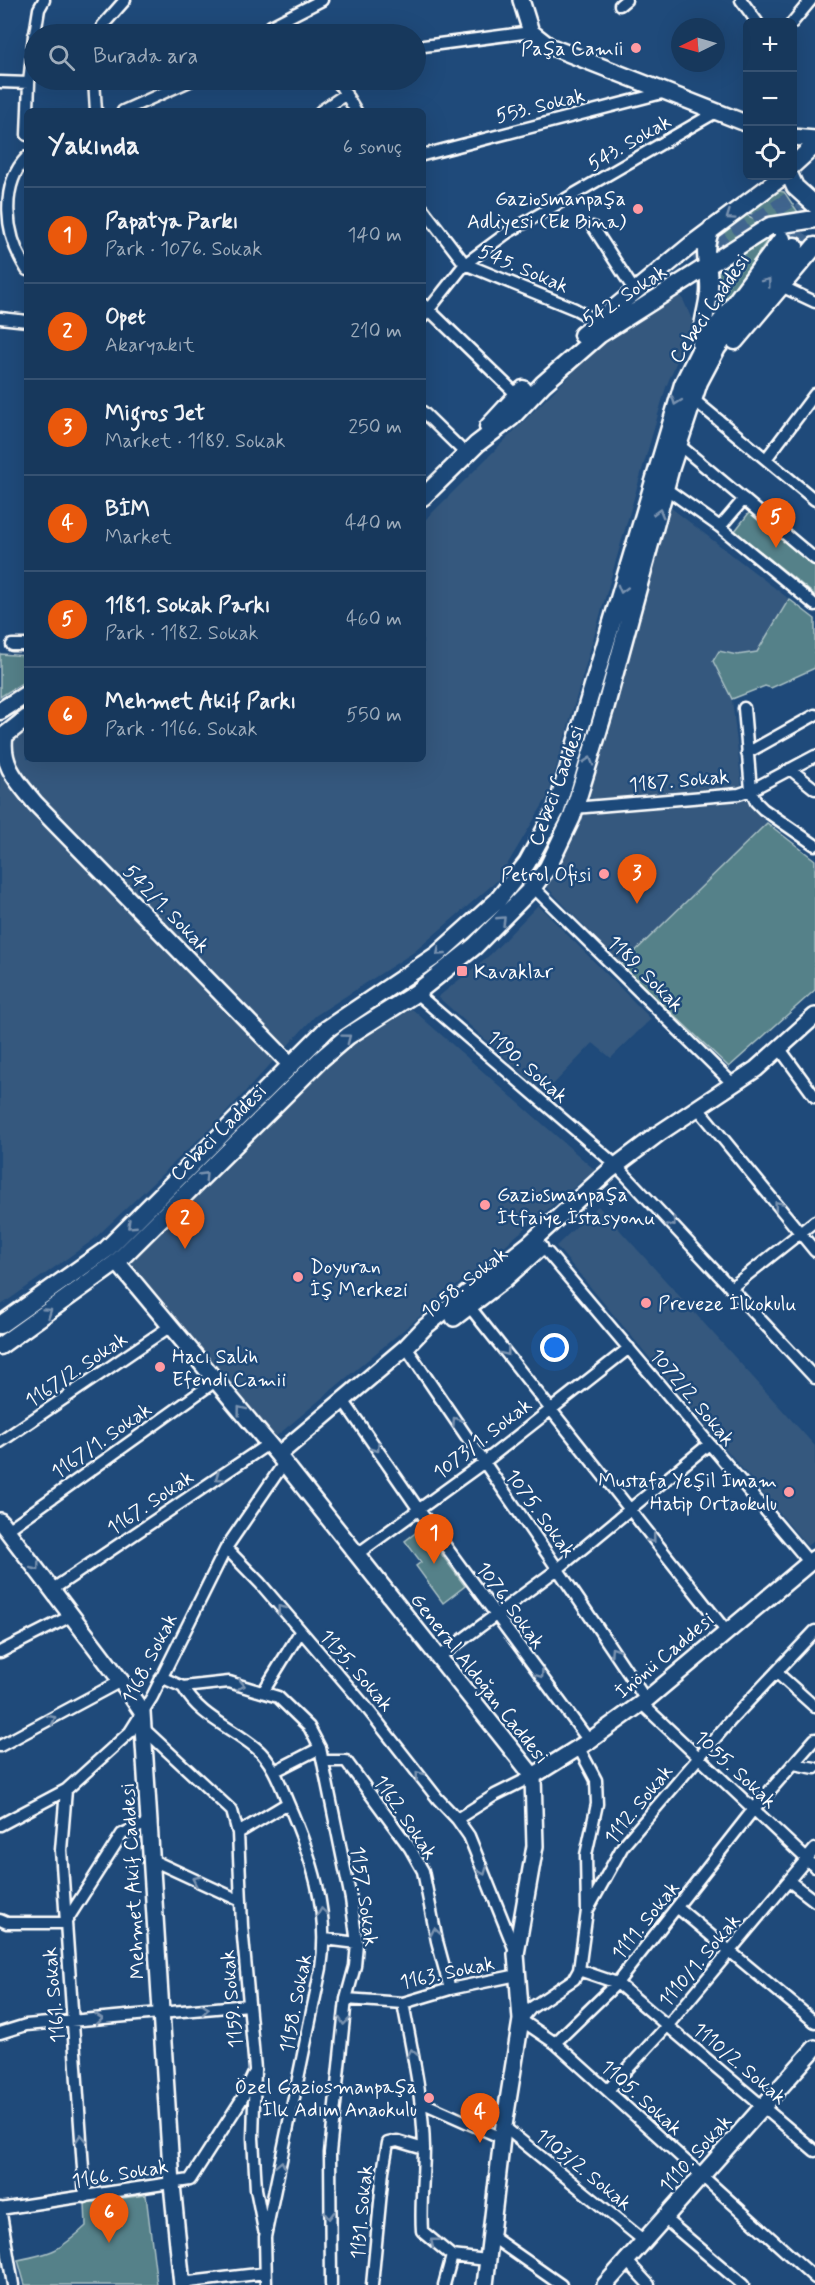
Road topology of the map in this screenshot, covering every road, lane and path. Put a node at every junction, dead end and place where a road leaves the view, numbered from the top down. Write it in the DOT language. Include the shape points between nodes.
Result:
graph roads {
  1 [pos="44,0"];
  2 [pos="125,0"];
  3 [pos="321,0"];
  4 [pos="521,0"];
  5 [pos="741,0"];
  6 [pos="811,0"];
  7 [pos="755,18"];
  8 [pos="796,18"];
  9 [pos="37,24"];
  10 [pos="104,24"];
  11 [pos="275,24"];
  12 [pos="531,32"];
  13 [pos="426,46"];
  14 [pos="0,82"];
  15 [pos="24,83"];
  16 [pos="28,90"];
  17 [pos="95,90"];
  18 [pos="170,90"];
  19 [pos="343,90"];
  20 [pos="666,92"];
  21 [pos="346,94"];
  22 [pos="27,108"];
  23 [pos="96,108"];
  24 [pos="130,108"];
  25 [pos="325,108"];
  26 [pos="354,108"];
  27 [pos="716,112"];
  28 [pos="743,122"];
  29 [pos="797,139"];
  30 [pos="797,143"];
  31 [pos="814,147"];
  32 [pos="426,154"];
  33 [pos="24,160"];
  34 [pos="797,162"];
  35 [pos="792,180"];
  36 [pos="769,183"];
  37 [pos="815,205"];
  38 [pos="426,212"];
  39 [pos="815,219"];
  40 [pos="593,227"];
  41 [pos="711,229"];
  42 [pos="803,247"];
  43 [pos="700,263"];
  44 [pos="24,264"];
  45 [pos="465,264"];
  46 [pos="678,284"];
  47 [pos="781,286"];
  48 [pos="634,290"];
  49 [pos="815,302"];
  50 [pos="706,305"];
  51 [pos="426,309"];
  52 [pos="426,311"];
  53 [pos="0,318"];
  54 [pos="24,321"];
  55 [pos="598,322"];
  56 [pos="701,348"];
  57 [pos="699,382"];
  58 [pos="517,394"];
  59 [pos="815,394"];
  60 [pos="693,399"];
  61 [pos="426,414"];
  62 [pos="678,444"];
  63 [pos="472,449"];
  64 [pos="766,459"];
  65 [pos="665,488"];
  66 [pos="426,494"];
  67 [pos="744,499"];
  68 [pos="815,500"];
  69 [pos="720,527"];
  70 [pos="815,559"];
  71 [pos="815,605"];
  72 [pos="12,645"];
  73 [pos="24,645"];
  74 [pos="24,696"];
  75 [pos="744,708"];
  76 [pos="0,711"];
  77 [pos="815,715"];
  78 [pos="24,720"];
  79 [pos="2,737"];
  80 [pos="747,753"];
  81 [pos="815,756"];
  82 [pos="790,769"];
  83 [pos="8,780"];
  84 [pos="815,789"];
  85 [pos="751,790"];
  86 [pos="556,810"];
  87 [pos="573,812"];
  88 [pos="815,845"];
  89 [pos="533,887"];
  90 [pos="416,993"];
  91 [pos="815,1016"];
  92 [pos="780,1049"];
  93 [pos="290,1064"];
  94 [pos="304,1077"];
  95 [pos="734,1084"];
  96 [pos="815,1097"];
  97 [pos="697,1107"];
  98 [pos="617,1166"];
  99 [pos="815,1221"];
  100 [pos="800,1232"];
  101 [pos="542,1246"];
  102 [pos="815,1251"];
  103 [pos="112,1256"];
  104 [pos="732,1287"];
  105 [pos="466,1302"];
  106 [pos="0,1325"];
  107 [pos="172,1325"];
  108 [pos="0,1346"];
  109 [pos="406,1347"];
  110 [pos="629,1348"];
  111 [pos="815,1378"];
  112 [pos="217,1380"];
  113 [pos="343,1400"];
  114 [pos="550,1408"];
  115 [pos="0,1442"];
  116 [pos="709,1444"];
  117 [pos="277,1454"];
  118 [pos="483,1462"];
  119 [pos="419,1510"];
  120 [pos="628,1510"];
  121 [pos="3,1525"];
  122 [pos="226,1548"];
  123 [pos="356,1555"];
  124 [pos="813,1561"];
  125 [pos="559,1568"];
  126 [pos="53,1589"];
  127 [pos="496,1615"];
  128 [pos="71,1616"];
  129 [pos="726,1631"];
  130 [pos="815,1631"];
  131 [pos="300,1632"];
  132 [pos="0,1652"];
  133 [pos="439,1657"];
  134 [pos="776,1672"];
  135 [pos="161,1677"];
  136 [pos="121,1681"];
  137 [pos="183,1687"];
  138 [pos="263,1692"];
  139 [pos="643,1702"];
  140 [pos="815,1707"];
  141 [pos="142,1712"];
  142 [pos="144,1729"];
  143 [pos="815,1739"];
  144 [pos="584,1745"];
  145 [pos="0,1746"];
  146 [pos="320,1749"];
  147 [pos="699,1758"];
  148 [pos="323,1761"];
  149 [pos="794,1764"];
  150 [pos="815,1768"];
  151 [pos="275,1771"];
  152 [pos="533,1776"];
  153 [pos="66,1790"];
  154 [pos="288,1803"];
  155 [pos="753,1810"];
  156 [pos="458,1819"];
  157 [pos="148,1823"];
  158 [pos="0,1825"];
  159 [pos="238,1833"];
  160 [pos="815,1849"];
  161 [pos="150,1859"];
  162 [pos="811,1863"];
  163 [pos="789,1881"];
  164 [pos="241,1901"];
  165 [pos="815,1901"];
  166 [pos="678,1908"];
  167 [pos="587,1911"];
  168 [pos="65,1923"];
  169 [pos="2,1926"];
  170 [pos="325,1939"];
  171 [pos="357,1943"];
  172 [pos="730,1950"];
  173 [pos="516,1954"];
  174 [pos="579,1970"];
  175 [pos="518,1975"];
  176 [pos="617,1983"];
  177 [pos="450,1989"];
  178 [pos="346,1999"];
  179 [pos="403,2003"];
  180 [pos="249,2005"];
  181 [pos="161,2014"];
  182 [pos="521,2020"];
  183 [pos="74,2021"];
  184 [pos="815,2022"];
  185 [pos="668,2025"];
  186 [pos="0,2033"];
  187 [pos="555,2043"];
  188 [pos="815,2048"];
  189 [pos="255,2069"];
  190 [pos="608,2090"];
  191 [pos="421,2102"];
  192 [pos="765,2107"];
  193 [pos="502,2132"];
  194 [pos="424,2149"];
  195 [pos="815,2151"];
  196 [pos="703,2174"];
  197 [pos="172,2184"];
  198 [pos="85,2197"];
  199 [pos="0,2209"];
  200 [pos="664,2218"];
  201 [pos="491,2236"];
  202 [pos="265,2237"];
  203 [pos="643,2240"];
  204 [pos="452,2256"];
  205 [pos="625,2259"];
  206 [pos="487,2260"];
  207 [pos="265,2273"];
  208 [pos="815,2278"];
  209 [pos="181,2284"];
  210 [pos="13,2285"];
  211 [pos="266,2285"];
  212 [pos="331,2285"];
  213 [pos="372,2285"];
  214 [pos="444,2285"];
  215 [pos="486,2285"];
  216 [pos="561,2285"];
  217 [pos="605,2285"];
  218 [pos="649,2285"];
  219 [pos="743,2285"];
  1 -- 9 [label="street"];
  2 -- 10 [label="street"];
  3 -- 11 [label="street"];
  4 -- 12 [label="street"];
  5 -- 7 [label="street"];
  6 -- 8 [label="street"];
  12 -- 13 [label="street"];
  12 -- 20 [label="street" via="549,46"];
  14 -- 15 [label="street"];
  16 -- 22 [label="street"];
  17 -- 23 [label="street"];
  18 -- 24 [label="street"];
  19 -- 21 [label="street"];
  20 -- 27 [label="street"];
  20 -- 32 [label="street, 553. Sokak"];
  21 -- 25 [label="street"];
  21 -- 26 [label="street"];
  27 -- 28 [label="street"];
  27 -- 45 [label="street, 543. Sokak" via="507,232"];
  29 -- 31 [label="street"];
  30 -- 31 [label="street"];
  31 -- 34 [label="main road"];
  33 -- 44 [label="street" via="4,180 0,202 8,234"];
  35 -- 37 [label="main road" via="795,188"];
  36 -- 41 [label="main road, 542. Sokak, one-way"];
  38 -- 45 [label="street, 545. Sokak"];
  39 -- 43 [label="main road, 542. Sokak" via="770,226"];
  40 -- 48 [label="street"];
  41 -- 43 [label="main road"];
  41 -- 48 [label="main road, 542. Sokak"];
  42 -- 47 [label="main road"];
  42 -- 56 [label="main road, Cebeci Caddesi"];
  57 -- 42 [label="main road, Cebeci Caddesi, one-way" via="717,348"];
  43 -- 46 [label="main road, 542. Sokak"];
  43 -- 50 [label="main road" via="709,294"];
  43 -- 55 [label="main road"];
  45 -- 51 [label="street, 543. Sokak"];
  45 -- 55 [label="street, 545. Sokak"];
  46 -- 50 [label="main road" via="692,286"];
  46 -- 63 [label="main road, 542. Sokak" via="586,345 511,418"];
  47 -- 49 [label="street"];
  47 -- 57 [label="main road"];
  48 -- 55 [label="main road, 542. Sokak"];
  50 -- 56 [label="main road"];
  52 -- 58 [label="street"];
  53 -- 54 [label="street"];
  55 -- 58 [label="main road, 542. Sokak"];
  56 -- 86 [label="main road, Cebeci Caddesi, one-way" via="673,411"];
  57 -- 60 [label="main road, Cebeci Caddesi"];
  58 -- 63 [label="main road, 542. Sokak"];
  59 -- 64 [label="street"];
  60 -- 62 [label="main road, Cebeci Caddesi"];
  60 -- 64 [label="street"];
  61 -- 63 [label="street"];
  62 -- 65 [label="main road, Cebeci Caddesi"];
  62 -- 67 [label="street"];
  63 -- 66 [label="main road, 542. Sokak"];
  64 -- 68 [label="street"];
  65 -- 69 [label="street"];
  87 -- 65 [label="main road, Cebeci Caddesi, one-way"];
  67 -- 69 [label="street"];
  67 -- 70 [label="street"];
  69 -- 71 [label="street"];
  72 -- 73 [label="street"];
  74 -- 76 [label="main road"];
  75 -- 80 [label="street"];
  77 -- 80 [label="street"];
  78 -- 79 [label="main road"];
  79 -- 83 [label="street, 542/1. Sokak"];
  80 -- 85 [label="street"];
  81 -- 82 [label="street, 1187. Sokak"];
  82 -- 84 [label="street"];
  82 -- 85 [label="street, 1187. Sokak"];
  83 -- 93 [label="street, 542/1. Sokak"];
  85 -- 87 [label="street, 1187. Sokak"];
  85 -- 88 [label="street" via="763,809"];
  86 -- 87 [label="main road"];
  86 -- 93 [label="main road, Cebeci Caddesi, one-way" via="527,863 497,901 437,955 327,1029"];
  87 -- 89 [label="main road, Cebeci Caddesi" via="548,867"];
  90 -- 89 [label="main road, Cebeci Caddesi, one-way" via="475,946"];
  89 -- 95 [label="street, 1189. Sokak"];
  94 -- 90 [label="main road, Cebeci Caddesi, one-way" via="348,1036"];
  90 -- 98 [label="street, 1190. Sokak"];
  91 -- 92 [label="street, 1058. Sokak"];
  92 -- 95 [label="street, 1058. Sokak"];
  92 -- 96 [label="street"];
  93 -- 94 [label="main road"];
  93 -- 103 [label="main road, Cebeci Caddesi, one-way"];
  103 -- 94 [label="main road, Cebeci Caddesi, one-way"];
  95 -- 97 [label="street, 1058. Sokak"];
  97 -- 98 [label="street, 1058. Sokak"];
  100 -- 97 [label="street, one-way"];
  98 -- 101 [label="street, 1058. Sokak"];
  98 -- 104 [label="street, 1190. Sokak, one-way"];
  99 -- 100 [label="street"];
  100 -- 102 [label="street"];
  100 -- 104 [label="street"];
  101 -- 105 [label="street, 1058. Sokak"];
  101 -- 110 [label="street, 1072/2. Sokak"];
  103 -- 106 [label="main road, Cebeci Caddesi"];
  103 -- 107 [label="street, General Aldoğan Caddesi"];
  108 -- 103 [label="main road, Cebeci Caddesi, one-way"];
  104 -- 111 [label="street, 1190. Sokak"];
  105 -- 109 [label="street, 1058. Sokak" via="426,1326"];
  105 -- 114 [label="street, one-way"];
  107 -- 112 [label="street, General Aldoğan Caddesi"];
  107 -- 115 [label="street, 1167/2. Sokak"];
  109 -- 113 [label="street, 1058. Sokak"];
  118 -- 109 [label="street, 1075. Sokak, one-way"];
  110 -- 114 [label="street, 1073/1. Sokak"];
  110 -- 116 [label="street, 1072/2. Sokak"];
  117 -- 112 [label="street, General Aldoğan Caddesi, one-way"];
  112 -- 121 [label="street, 1167/1. Sokak"];
  113 -- 117 [label="street, 1058. Sokak"];
  113 -- 119 [label="street, 1076. Sokak, one-way"];
  114 -- 118 [label="street, 1073/1. Sokak"];
  114 -- 120 [label="street"];
  116 -- 120 [label="street"];
  116 -- 124 [label="street, 1072/2. Sokak"];
  117 -- 122 [label="street, 1168. Sokak"];
  117 -- 123 [label="street, General Aldoğan Caddesi"];
  117 -- 126 [label="street, 1167. Sokak, one-way"];
  118 -- 119 [label="street, 1073/1. Sokak"];
  118 -- 125 [label="street, 1075. Sokak"];
  119 -- 123 [label="street, 1073/1. Sokak"];
  119 -- 127 [label="street, 1076. Sokak"];
  120 -- 125 [label="street"];
  120 -- 129 [label="street, one-way"];
  121 -- 126 [label="street, Mehmet Akif Caddesi, one-way"];
  131 -- 122 [label="street, 1155. Sokak, one-way"];
  122 -- 135 [label="street, 1168. Sokak"];
  123 -- 133 [label="street, General Aldoğan Caddesi"];
  124 -- 129 [label="street, İnönü Caddesi"];
  125 -- 127 [label="street"];
  139 -- 125 [label="street, 1075. Sokak, one-way"];
  126 -- 128 [label="street, Mehmet Akif Caddesi"];
  127 -- 133 [label="street"];
  127 -- 144 [label="street, 1076. Sokak, one-way"];
  128 -- 132 [label="street"];
  128 -- 136 [label="street, Mehmet Akif Caddesi"];
  129 -- 139 [label="street, İnönü Caddesi"];
  130 -- 134 [label="street, 1112. Sokak"];
  131 -- 138 [label="street"];
  156 -- 131 [label="street, 1155. Sokak, one-way"];
  133 -- 152 [label="street, General Aldoğan Caddesi"];
  134 -- 140 [label="street"];
  134 -- 147 [label="street, 1112. Sokak"];
  135 -- 137 [label="street"];
  135 -- 141 [label="street, 1168. Sokak"];
  136 -- 141 [label="street, Mehmet Akif Caddesi"];
  145 -- 136 [label="street, one-way"];
  137 -- 138 [label="street, 1157. Sokak, one-way" via="229,1682"];
  137 -- 151 [label="street, 1158. Sokak" via="201,1711 258,1749"];
  138 -- 146 [label="street, 1157. Sokak" via="278,1697 309,1727"];
  139 -- 144 [label="street, İnönü Caddesi"];
  139 -- 147 [label="street, 1055. Sokak"];
  141 -- 142 [label="street, Mehmet Akif Caddesi"];
  141 -- 153 [label="street, 1168. Sokak" via="130,1732"];
  142 -- 157 [label="street, Mehmet Akif Caddesi"];
  142 -- 159 [label="street, 1159. Sokak" via="232,1811"];
  143 -- 149 [label="street, 1111. Sokak"];
  144 -- 152 [label="street, İnönü Caddesi"];
  144 -- 167 [label="street, 1076. Sokak" via="596,1780 597,1804 586,1855"];
  146 -- 148 [label="street, 1157. Sokak"];
  146 -- 151 [label="street"];
  147 -- 155 [label="street, 1055. Sokak"];
  147 -- 167 [label="street, 1112. Sokak" via="623,1846"];
  148 -- 171 [label="street, 1157. Sokak"];
  177 -- 148 [label="street, 1162. Sokak, one-way" via="426,1881 410,1848 346,1761"];
  149 -- 150 [label="street"];
  149 -- 155 [label="street, 1111. Sokak"];
  151 -- 154 [label="street, 1158. Sokak"];
  152 -- 156 [label="street"];
  152 -- 173 [label="street, General Aldoğan Caddesi" via="535,1846"];
  153 -- 158 [label="street, 1168. Sokak"];
  153 -- 168 [label="street, 1161. Sokak" via="61,1850"];
  154 -- 159 [label="street"];
  170 -- 154 [label="street, 1158. Sokak, one-way" via="315,1878"];
  155 -- 162 [label="street, 1055. Sokak"];
  155 -- 166 [label="street, 1111. Sokak"];
  156 -- 173 [label="street, 1155. Sokak, one-way" via="469,1836"];
  157 -- 161 [label="street, Mehmet Akif Caddesi"];
  157 -- 168 [label="street" via="122,1834"];
  159 -- 164 [label="street, 1159. Sokak"];
  160 -- 162 [label="street, 1110/1. Sokak"];
  164 -- 161 [label="street, one-way"];
  161 -- 181 [label="street, Mehmet Akif Caddesi"];
  162 -- 163 [label="street, 1110/1. Sokak"];
  163 -- 165 [label="street"];
  163 -- 172 [label="street, 1110/1. Sokak"];
  164 -- 180 [label="street, 1159. Sokak"];
  166 -- 172 [label="street"];
  166 -- 176 [label="street, 1111. Sokak"];
  167 -- 174 [label="street, 1112. Sokak"];
  168 -- 169 [label="street"];
  168 -- 183 [label="street, 1161. Sokak"];
  170 -- 171 [label="street"];
  202 -- 170 [label="street, 1158. Sokak, one-way"];
  171 -- 178 [label="street, 1157. Sokak"];
  172 -- 184 [label="street"];
  172 -- 185 [label="street, 1110/1. Sokak"];
  173 -- 175 [label="street, General Aldoğan Caddesi"];
  174 -- 176 [label="street, 1110/2. Sokak"];
  174 -- 182 [label="street"];
  175 -- 177 [label="street, 1163. Sokak"];
  175 -- 182 [label="street, General Aldoğan Caddesi"];
  176 -- 185 [label="street, 1110/2. Sokak"];
  176 -- 187 [label="street, 1111. Sokak"];
  177 -- 179 [label="street, 1163. Sokak"];
  178 -- 179 [label="street, 1163. Sokak"];
  178 -- 212 [label="street, 1157. Sokak, one-way" via="330,2153"];
  191 -- 179 [label="street, one-way"];
  181 -- 180 [label="street, one-way"];
  180 -- 189 [label="street, 1159. Sokak"];
  183 -- 181 [label="street, one-way"];
  181 -- 197 [label="street, Mehmet Akif Caddesi"];
  182 -- 187 [label="street, 1105. Sokak"];
  182 -- 193 [label="street, General Aldoğan Caddesi"];
  183 -- 186 [label="street" via="26,2025"];
  198 -- 183 [label="street, 1161. Sokak, one-way"];
  185 -- 190 [label="street, 1110/1. Sokak"];
  185 -- 192 [label="street, 1110/2. Sokak"];
  187 -- 190 [label="street, 1105. Sokak"];
  188 -- 192 [label="street, 1110. Sokak"];
  189 -- 197 [label="street, 1166. Sokak" via="242,2099 190,2180"];
  189 -- 202 [label="street, 1159. Sokak" via="256,2189"];
  190 -- 196 [label="street, 1105. Sokak"];
  191 -- 193 [label="street, 1103/2. Sokak"];
  191 -- 194 [label="street"];
  192 -- 195 [label="street, 1110/2. Sokak"];
  192 -- 196 [label="street, 1110. Sokak"];
  193 -- 201 [label="street, General Aldoğan Caddesi"];
  193 -- 203 [label="street, 1103/2. Sokak"];
  204 -- 194 [label="street, one-way" via="422,2231"];
  194 -- 213 [label="street, 1131. Sokak" via="397,2141 388,2143"];
  196 -- 200 [label="street, 1110. Sokak"];
  196 -- 208 [label="street, 1105. Sokak"];
  197 -- 198 [label="street, 1166. Sokak"];
  197 -- 209 [label="street, Mehmet Akif Caddesi"];
  198 -- 199 [label="street, 1166. Sokak"];
  199 -- 210 [label="street"];
  200 -- 203 [label="street, 1110. Sokak"];
  200 -- 219 [label="street"];
  201 -- 206 [label="street, General Aldoğan Caddesi"];
  201 -- 216 [label="street"];
  202 -- 207 [label="street, 1158. Sokak"];
  203 -- 205 [label="street, 1110. Sokak"];
  204 -- 206 [label="street"];
  204 -- 214 [label="street"];
  205 -- 217 [label="street, 1110. Sokak"];
  205 -- 218 [label="street"];
  206 -- 215 [label="street, General Aldoğan Caddesi"];
  207 -- 209 [label="street"];
  207 -- 211 [label="street, 1158. Sokak"];
}
